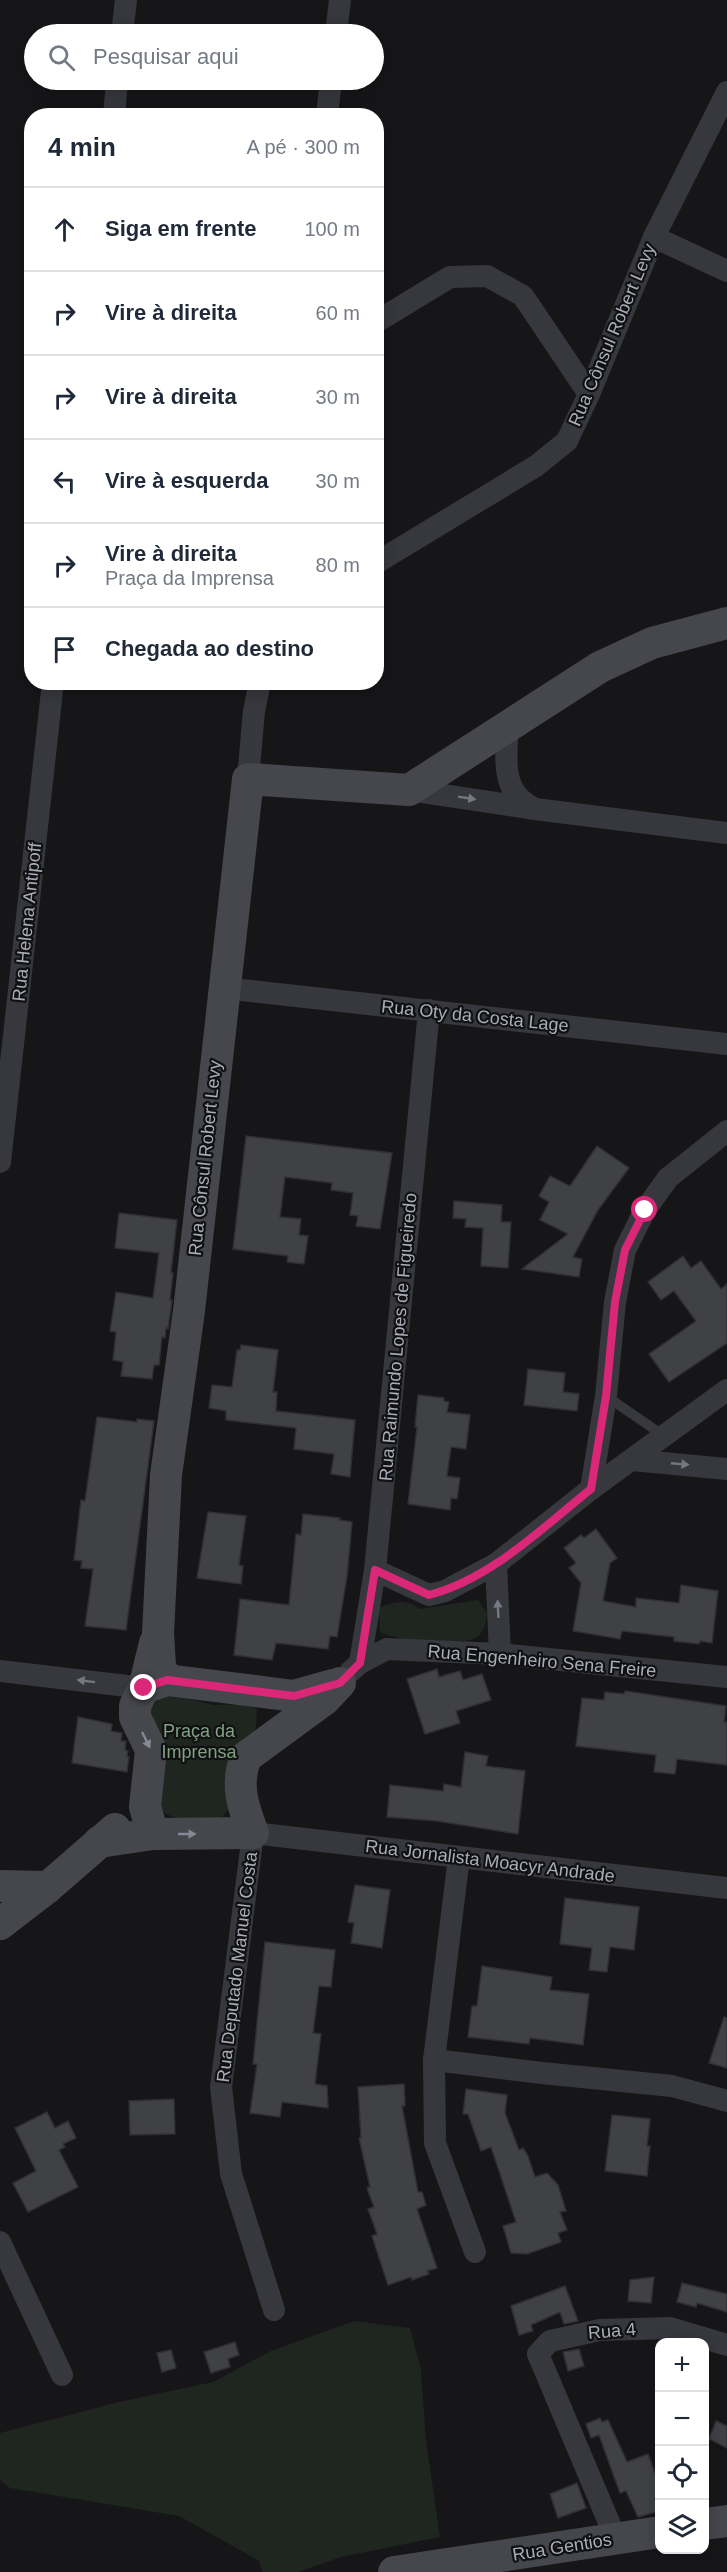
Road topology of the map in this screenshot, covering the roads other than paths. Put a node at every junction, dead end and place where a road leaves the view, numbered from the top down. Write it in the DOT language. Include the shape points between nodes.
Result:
graph roads {
  1 [pos="126,0"];
  2 [pos="340,0"];
  3 [pos="123,24"];
  4 [pos="337,24"];
  5 [pos="116,90"];
  6 [pos="330,90"];
  7 [pos="727,92"];
  8 [pos="115,108"];
  9 [pos="328,108"];
  10 [pos="654,237"];
  11 [pos="727,272"];
  12 [pos="384,317"];
  13 [pos="589,394"];
  14 [pos="384,558"];
  15 [pos="727,623"];
  16 [pos="692,632"];
  17 [pos="727,633"];
  18 [pos="52,690"];
  19 [pos="258,690"];
  20 [pos="508,726"];
  21 [pos="248,779"];
  22 [pos="409,790"];
  23 [pos="536,809"];
  24 [pos="727,833"];
  25 [pos="224,988"];
  26 [pos="429,1010"];
  27 [pos="723,1045"];
  28 [pos="727,1131"];
  29 [pos="0,1162"];
  30 [pos="727,1390"];
  31 [pos="606,1396"];
  32 [pos="664,1436"];
  33 [pos="632,1460"];
  34 [pos="727,1469"];
  35 [pos="591,1489"];
  36 [pos="495,1564"];
  37 [pos="375,1570"];
  38 [pos="500,1654"];
  39 [pos="0,1671"];
  40 [pos="350,1673"];
  41 [pos="727,1677"];
  42 [pos="156,1684"];
  43 [pos="262,1692"];
  44 [pos="268,1740"];
  45 [pos="146,1796"];
  46 [pos="247,1820"];
  47 [pos="153,1834"];
  48 [pos="99,1842"];
  49 [pos="459,1857"];
  50 [pos="0,1886"];
  51 [pos="48,1887"];
  52 [pos="727,1888"];
  53 [pos="0,1924"];
  54 [pos="434,2060"];
  55 [pos="727,2101"];
  56 [pos="0,2242"];
  57 [pos="475,2252"];
  58 [pos="274,2310"];
  59 [pos="727,2345"];
  60 [pos="62,2375"];
  61 [pos="727,2521"];
  62 [pos="709,2523"];
  63 [pos="655,2533"];
  64 [pos="616,2539"];
  65 [pos="394,2572"];
  1 -- 3 [label="street"];
  2 -- 4 [label="street"];
  5 -- 8 [label="street"];
  6 -- 9 [label="street"];
  7 -- 10 [label="street, Rua Cônsul Robert Levy"];
  10 -- 11 [label="street"];
  10 -- 13 [label="street, Rua Cônsul Robert Levy"];
  12 -- 13 [label="street" via="450,277 486,276 523,296"];
  13 -- 14 [label="street, Rua Cônsul Robert Levy" via="567,441 536,465"];
  15 -- 16 [label="street"];
  16 -- 17 [label="street"];
  16 -- 20 [label="street" via="625,654"];
  18 -- 29 [label="street, Rua Helena Antipoff"];
  19 -- 21 [label="street, Rua Cônsul Robert Levy"];
  20 -- 22 [label="street"];
  20 -- 23 [label="street" via="506,759 510,784 521,802"];
  21 -- 22 [label="street"];
  21 -- 25 [label="street, Rua Cônsul Robert Levy"];
  22 -- 23 [label="street, one-way"];
  23 -- 24 [label="street"];
  25 -- 26 [label="street, Rua Oty da Costa Lage"];
  25 -- 42 [label="street, Rua Cônsul Robert Levy" via="189,1311 166,1474 158,1634 160,1667"];
  26 -- 27 [label="street, Rua Oty da Costa Lage"];
  26 -- 37 [label="street, Rua Raimundo Lopes de Figueiredo"];
  28 -- 31 [label="street" via="668,1178 645,1210 625,1250 615,1302"];
  30 -- 32 [label="street"];
  31 -- 32 [label="lane"];
  31 -- 35 [label="street"];
  32 -- 33 [label="street"];
  33 -- 34 [label="street, one-way"];
  33 -- 35 [label="street"];
  35 -- 36 [label="street"];
  36 -- 37 [label="street" via="445,1591 429,1595"];
  38 -- 36 [label="street, one-way"];
  37 -- 40 [label="street, Rua Raimundo Lopes de Figueiredo"];
  38 -- 40 [label="street, Rua Engenheiro Sena Freire" via="387,1650"];
  38 -- 41 [label="street, Rua Engenheiro Sena Freire"];
  42 -- 39 [label="street, one-way"];
  40 -- 43 [label="street" via="294,1696"];
  40 -- 44 [label="street" via="325,1699"];
  42 -- 43 [label="street"];
  42 -- 45 [label="street, one-way" via="135,1706 135,1717 151,1750"];
  43 -- 44 [label="street" via="271,1723"];
  44 -- 46 [label="street" via="246,1757 240,1771"];
  45 -- 47 [label="street" via="145,1808"];
  45 -- 48 [label="street"];
  47 -- 46 [label="street, one-way" via="221,1834"];
  46 -- 49 [label="street, Rua Jornalista Moacyr Andrade"];
  46 -- 58 [label="street, Rua Deputado Manuel Costa" via="221,2087 231,2174"];
  47 -- 48 [label="street"];
  48 -- 51 [label="street"];
  49 -- 52 [label="street, Rua Jornalista Moacyr Andrade"];
  49 -- 54 [label="street"];
  50 -- 51 [label="street"];
  51 -- 53 [label="street"];
  54 -- 55 [label="street" via="672,2086"];
  54 -- 57 [label="street" via="435,2143"];
  56 -- 60 [label="street"];
  59 -- 64 [label="street, Rua 4" via="670,2328 600,2330 550,2341 538,2354"];
  61 -- 62 [label="street"];
  63 -- 64 [label="street, Rua Gentios"];
  64 -- 65 [label="street, Rua Gentios"];
}
